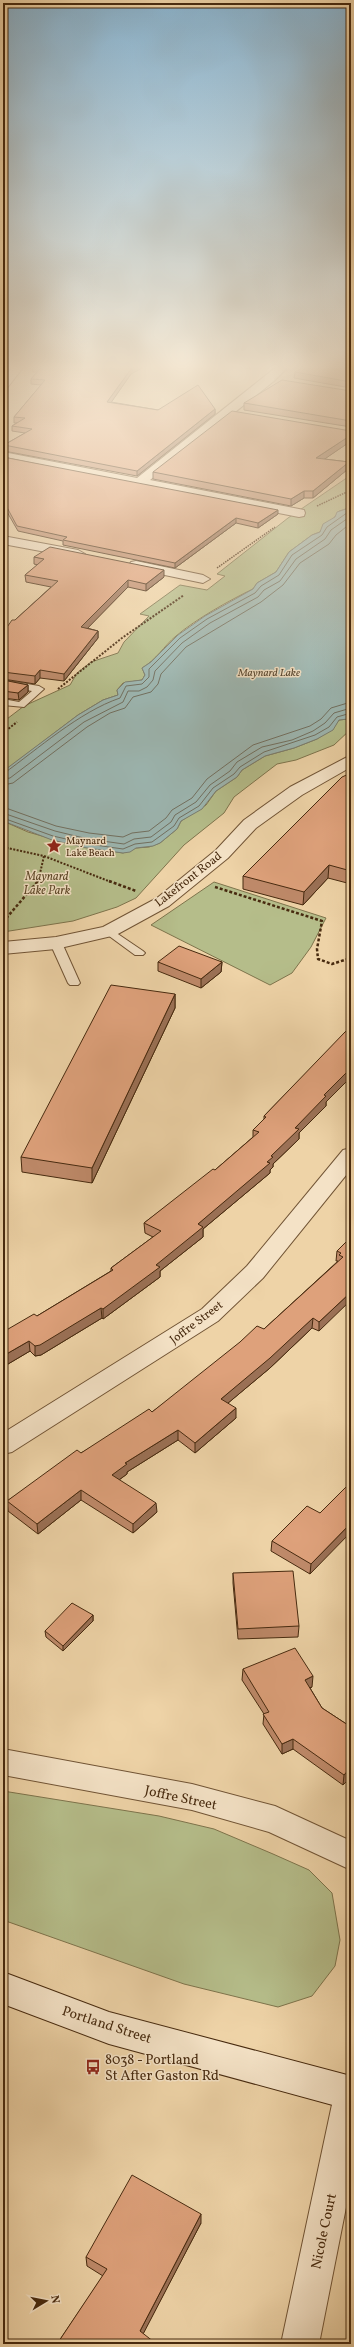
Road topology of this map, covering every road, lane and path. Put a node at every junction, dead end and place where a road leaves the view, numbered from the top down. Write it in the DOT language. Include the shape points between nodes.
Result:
graph roads {
  1 [pos="95,474"];
  2 [pos="151,474"];
  3 [pos="140,482"];
  4 [pos="351,490"];
  5 [pos="299,513"];
  6 [pos="3,540"];
  7 [pos="95,557"];
  8 [pos="126,563"];
  9 [pos="203,579"];
  10 [pos="3,683"];
  11 [pos="54,692"];
  12 [pos="3,702"];
  13 [pos="20,720"];
  14 [pos="3,733"];
  15 [pos="351,760"];
  16 [pos="3,847"];
  17 [pos="44,856"];
  18 [pos="190,880"];
  19 [pos="163,902"];
  20 [pos="3,922"];
  21 [pos="108,931"];
  22 [pos="56,943"];
  23 [pos="3,948"];
  24 [pos="139,953"];
  25 [pos="351,958"];
  26 [pos="74,983"];
  27 [pos="351,1155"];
  28 [pos="3,1445"];
  29 [pos="3,1762"];
  30 [pos="351,1856"];
  31 [pos="3,1988"];
  32 [pos="351,2094"];
  33 [pos="300,2344"];
  1 -- 3 [label="street"];
  2 -- 3 [label="street"];
  3 -- 5 [label="street"];
  4 -- 5 [label="path"];
  5 -- 9 [label="path" via="278,525"];
  6 -- 7 [label="street"];
  8 -- 9 [label="street"];
  9 -- 11 [label="path"];
  10 -- 12 [label="lane" via="39,688 21,705"];
  13 -- 14 [label="path"];
  15 -- 18 [label="street, Lakefront Road" via="296,791 250,824 222,854"];
  16 -- 17 [label="path"];
  17 -- 19 [label="path"];
  17 -- 20 [label="path" via="38,882"];
  18 -- 19 [label="street, Lakefront Road"];
  18 -- 25 [label="path" via="322,921 317,949 318,959 332,964"];
  19 -- 21 [label="street, Lakefront Road"];
  21 -- 22 [label="street, Lakefront Road"];
  21 -- 24 [label="lane"];
  22 -- 23 [label="street, Lakefront Road"];
  22 -- 26 [label="lane"];
  27 -- 28 [label="street, Joffre Street" via="255,1272 210,1315"];
  29 -- 30 [label="street, Joffre Street" via="192,1797 274,1820"];
  31 -- 32 [label="street, Portland Street" via="109,2028"];
  32 -- 33 [label="street, Nicole Court"];
}
